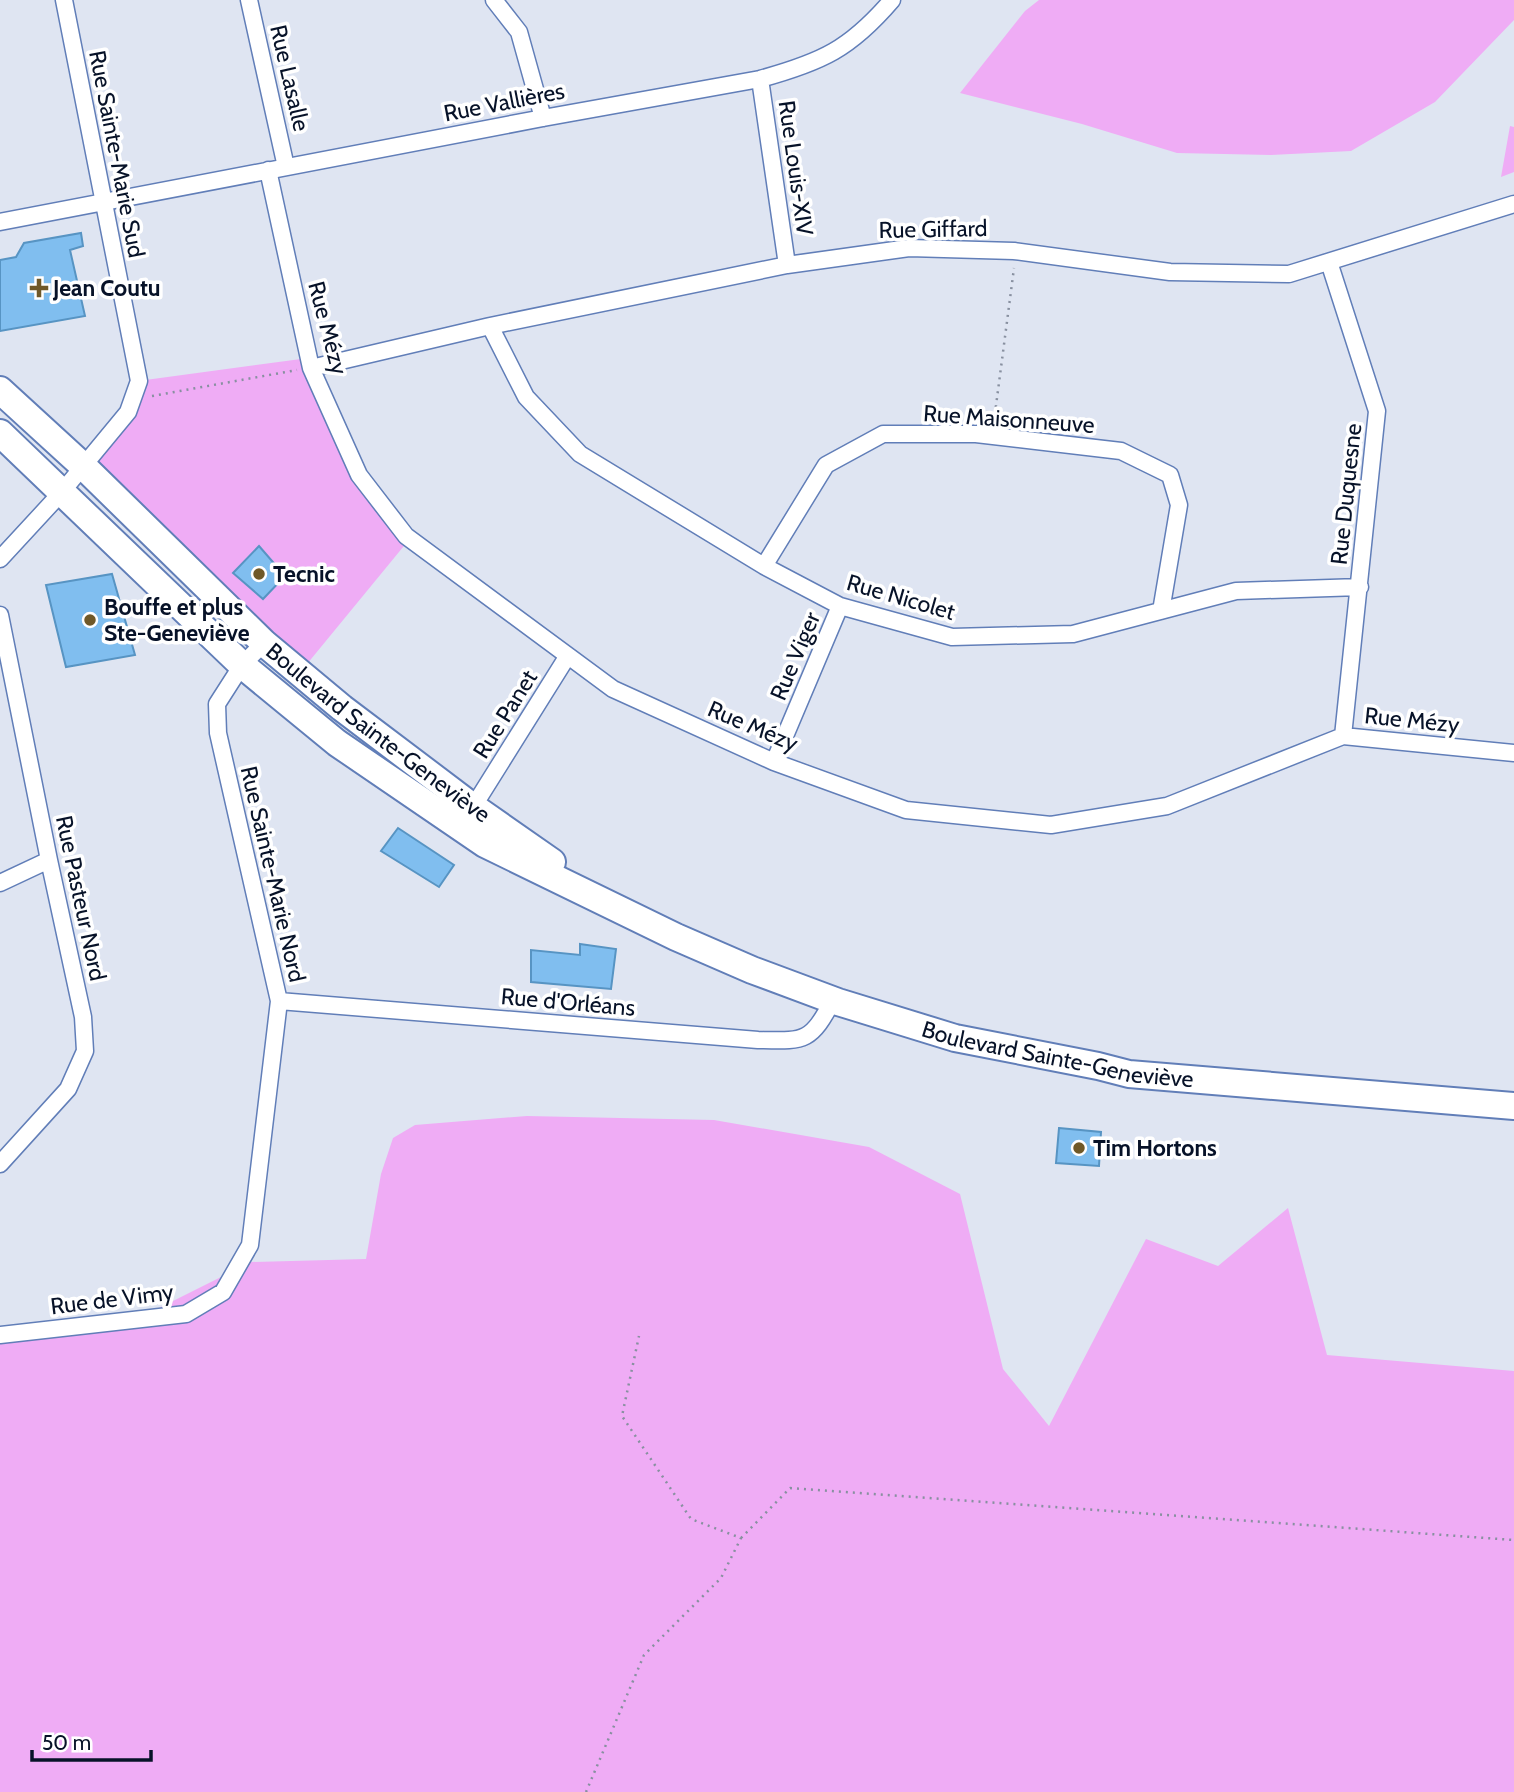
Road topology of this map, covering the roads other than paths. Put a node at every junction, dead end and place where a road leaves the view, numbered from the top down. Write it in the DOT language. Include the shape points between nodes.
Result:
graph roads {
  1 [pos="64,0"];
  2 [pos="249,0"];
  3 [pos="494,0"];
  4 [pos="892,0"];
  5 [pos="760,79"];
  6 [pos="543,118"];
  7 [pos="286,167"];
  8 [pos="268,170"];
  9 [pos="102,202"];
  10 [pos="1514,204"];
  11 [pos="0,222"];
  12 [pos="1329,262"];
  13 [pos="787,265"];
  14 [pos="490,326"];
  15 [pos="311,368"];
  16 [pos="0,390"];
  17 [pos="0,433"];
  18 [pos="83,466"];
  19 [pos="61,493"];
  20 [pos="0,559"];
  21 [pos="764,566"];
  22 [pos="1360,587"];
  23 [pos="840,606"];
  24 [pos="1161,611"];
  25 [pos="0,615"];
  26 [pos="264,643"];
  27 [pos="567,657"];
  28 [pos="242,665"];
  29 [pos="1343,736"];
  30 [pos="1514,753"];
  31 [pos="774,761"];
  32 [pos="481,796"];
  33 [pos="49,860"];
  34 [pos="0,883"];
  35 [pos="622,911"];
  36 [pos="833,1000"];
  37 [pos="278,1001"];
  38 [pos="1514,1106"];
  39 [pos="0,1164"];
  40 [pos="223,1292"];
  41 [pos="0,1335"];
  1 -- 9 [label="street, Rue Sainte-Marie Sud"];
  2 -- 7 [label="street, Rue Lasalle"];
  3 -- 6 [label="street" via="519,32"];
  4 -- 5 [label="street, Rue Vallières" via="846,45 793,70"];
  5 -- 6 [label="street, Rue Vallières"];
  5 -- 13 [label="street, Rue Louis-XIV"];
  6 -- 7 [label="street, Rue Vallières"];
  7 -- 8 [label="street, Rue Vallières"];
  8 -- 9 [label="street, Rue Vallières"];
  8 -- 15 [label="street, Rue Mézy"];
  9 -- 11 [label="street, Rue Vallières"];
  9 -- 18 [label="street, Rue Sainte-Marie Sud" via="139,381 128,412"];
  10 -- 12 [label="street, Rue Giffard"];
  12 -- 13 [label="street, Rue Giffard" via="1289,274 1170,272 1014,251 909,248"];
  12 -- 22 [label="street, Rue Duquesne" via="1377,411"];
  13 -- 14 [label="street, Rue Giffard"];
  14 -- 15 [label="street, Rue Giffard"];
  14 -- 21 [label="street, Rue Nicolet" via="526,397 580,454"];
  15 -- 27 [label="street, Rue Mézy" via="359,475 406,536"];
  16 -- 18 [label="main road, Boulevard Sainte-Geneviève"];
  17 -- 19 [label="main road, Boulevard Sainte-Geneviève"];
  18 -- 19 [label="street, Rue Sainte-Marie Sud"];
  18 -- 26 [label="main road, Boulevard Sainte-Geneviève"];
  19 -- 20 [label="street, Rue Sainte-Marie Sud"];
  19 -- 28 [label="main road, Boulevard Sainte-Geneviève"];
  21 -- 23 [label="street, Rue Nicolet"];
  21 -- 24 [label="street, Rue Maisonneuve" via="826,465 883,434 992,436 1121,451 1170,475 1179,505"];
  22 -- 24 [label="street, Rue Nicolet" via="1236,591"];
  22 -- 29 [label="street, Rue Duquesne"];
  23 -- 24 [label="street, Rue Nicolet" via="952,637 1073,634"];
  23 -- 31 [label="street, Rue Viger"];
  25 -- 33 [label="street, Rue Pasteur Nord"];
  26 -- 28 [label="street, Rue Sainte-Marie Nord"];
  26 -- 35 [label="main road, Boulevard Sainte-Geneviève" via="469,804"];
  27 -- 31 [label="street, Rue Mézy" via="613,690"];
  27 -- 32 [label="street, Rue Panet"];
  28 -- 35 [label="main road, Boulevard Sainte-Geneviève" via="337,743 485,844"];
  28 -- 37 [label="street, Rue Sainte-Marie Nord" via="217,704 218,733"];
  29 -- 30 [label="street, Rue Mézy"];
  29 -- 31 [label="street, Rue Mézy" via="1167,806 1051,825 906,810"];
  33 -- 34 [label="street"];
  33 -- 39 [label="street, Rue Pasteur Nord" via="83,1017 85,1051 68,1089"];
  35 -- 36 [label="main road, Boulevard Sainte-Geneviève" via="752,970"];
  36 -- 37 [label="street, Rue d'Orléans" via="818,1028 796,1041"];
  36 -- 38 [label="main road, Boulevard Sainte-Geneviève" via="955,1038 1129,1074"];
  37 -- 40 [label="street, Rue Sainte-Marie Nord" via="250,1245"];
  40 -- 41 [label="street, Rue de Vimy" via="186,1314"];
}
